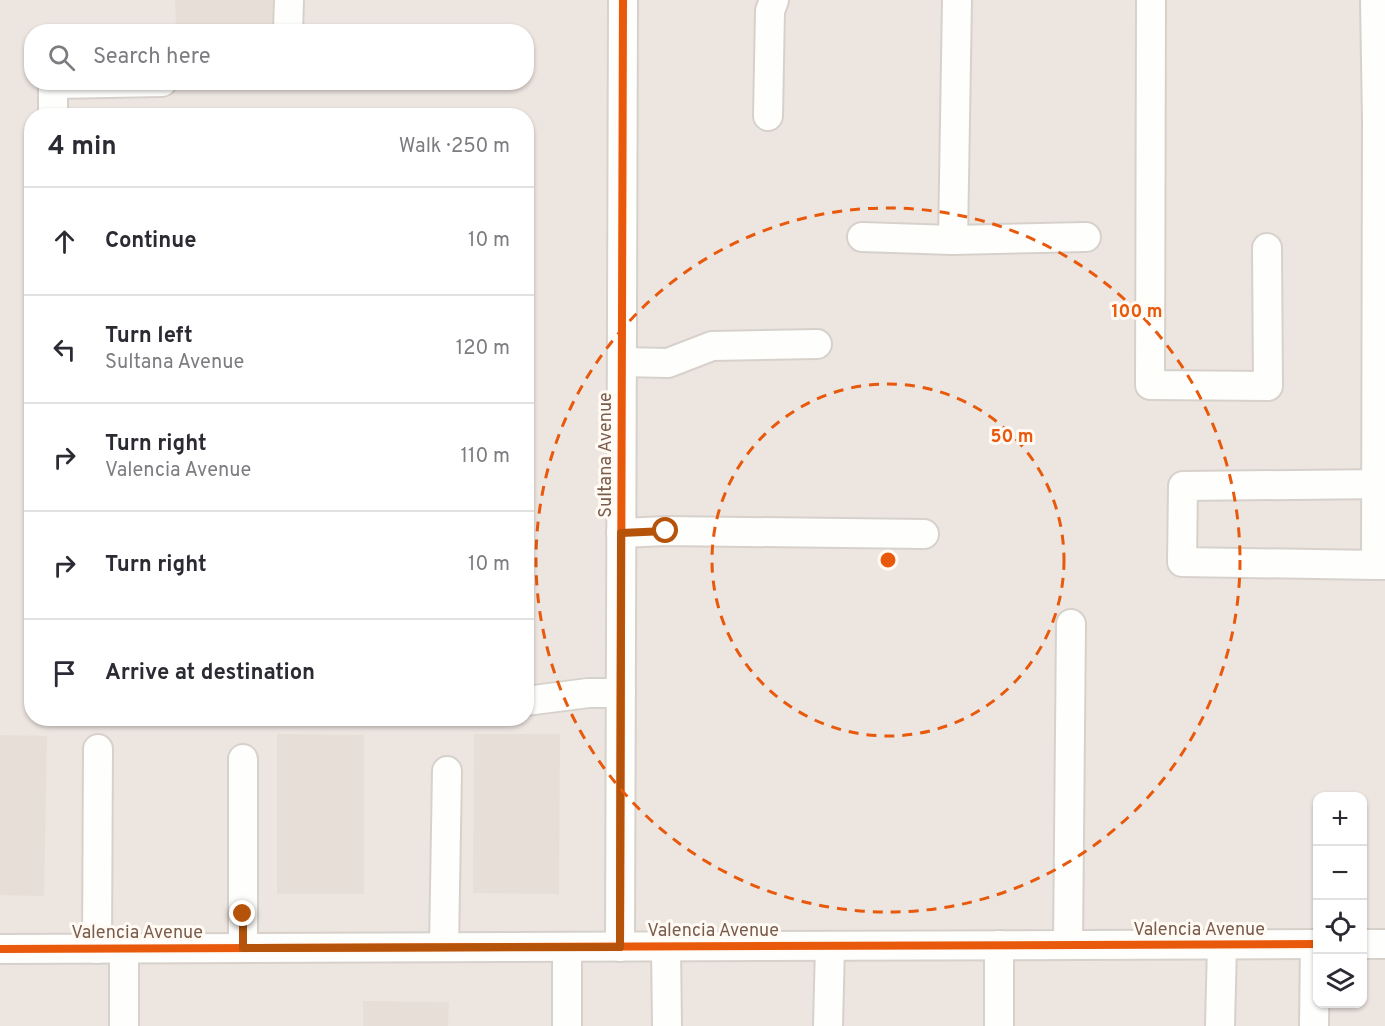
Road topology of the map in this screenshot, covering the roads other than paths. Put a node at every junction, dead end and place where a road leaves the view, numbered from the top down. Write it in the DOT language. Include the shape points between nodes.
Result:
graph roads {
  1 [pos="289,0"];
  2 [pos="623,0"];
  3 [pos="774,0"];
  4 [pos="957,0"];
  5 [pos="1151,0"];
  6 [pos="1375,0"];
  7 [pos="288,24"];
  8 [pos="53,90"];
  9 [pos="53,108"];
  10 [pos="768,116"];
  11 [pos="862,237"];
  12 [pos="1086,237"];
  13 [pos="953,240"];
  14 [pos="1267,248"];
  15 [pos="817,344"];
  16 [pos="1381,344"];
  17 [pos="622,362"];
  18 [pos="1381,422"];
  19 [pos="1381,484"];
  20 [pos="621,533"];
  21 [pos="924,534"];
  22 [pos="1381,565"];
  23 [pos="1071,624"];
  24 [pos="621,693"];
  25 [pos="534,700"];
  26 [pos="98,749"];
  27 [pos="243,759"];
  28 [pos="447,771"];
  29 [pos="1313,944"];
  30 [pos="1367,944"];
  31 [pos="1385,944"];
  32 [pos="999,945"];
  33 [pos="1068,945"];
  34 [pos="1222,945"];
  35 [pos="830,946"];
  36 [pos="444,947"];
  37 [pos="567,947"];
  38 [pos="620,947"];
  39 [pos="666,947"];
  40 [pos="110,948"];
  41 [pos="243,948"];
  42 [pos="0,949"];
  43 [pos="1316,954"];
  44 [pos="124,1026"];
  45 [pos="567,1026"];
  46 [pos="667,1026"];
  47 [pos="828,1026"];
  48 [pos="999,1026"];
  49 [pos="1220,1026"];
  50 [pos="1314,1026"];
  1 -- 7 [label="street"];
  2 -- 17 [label="street, Sultana Avenue"];
  3 -- 10 [label="street" via="770,11"];
  4 -- 13 [label="street"];
  5 -- 14 [label="street" via="1150,385 1268,386"];
  6 -- 16 [label="street"];
  8 -- 9 [label="street"];
  11 -- 13 [label="street"];
  12 -- 13 [label="street"];
  15 -- 17 [label="street" via="712,346 668,363"];
  16 -- 18 [label="street"];
  17 -- 20 [label="street, Sultana Avenue"];
  18 -- 19 [label="street"];
  19 -- 22 [label="street"];
  19 -- 22 [label="street" via="1183,486 1182,562"];
  20 -- 21 [label="street"];
  20 -- 24 [label="street, Sultana Avenue"];
  23 -- 33 [label="street"];
  24 -- 25 [label="street"];
  24 -- 38 [label="street, Sultana Avenue"];
  26 -- 40 [label="street"];
  27 -- 41 [label="street"];
  28 -- 36 [label="street"];
  29 -- 34 [label="street, Valencia Avenue"];
  30 -- 31 [label="street"];
  32 -- 33 [label="street, Valencia Avenue"];
  32 -- 35 [label="street, Valencia Avenue"];
  32 -- 48 [label="street"];
  33 -- 34 [label="street, Valencia Avenue"];
  34 -- 49 [label="street"];
  35 -- 39 [label="street, Valencia Avenue"];
  35 -- 47 [label="street"];
  36 -- 37 [label="street, Valencia Avenue"];
  36 -- 41 [label="street, Valencia Avenue"];
  37 -- 38 [label="street, Valencia Avenue"];
  37 -- 45 [label="street"];
  38 -- 39 [label="street, Valencia Avenue"];
  39 -- 46 [label="street"];
  40 -- 41 [label="street, Valencia Avenue"];
  40 -- 42 [label="street, Valencia Avenue"];
  40 -- 44 [label="street"];
  43 -- 50 [label="street"];
}
